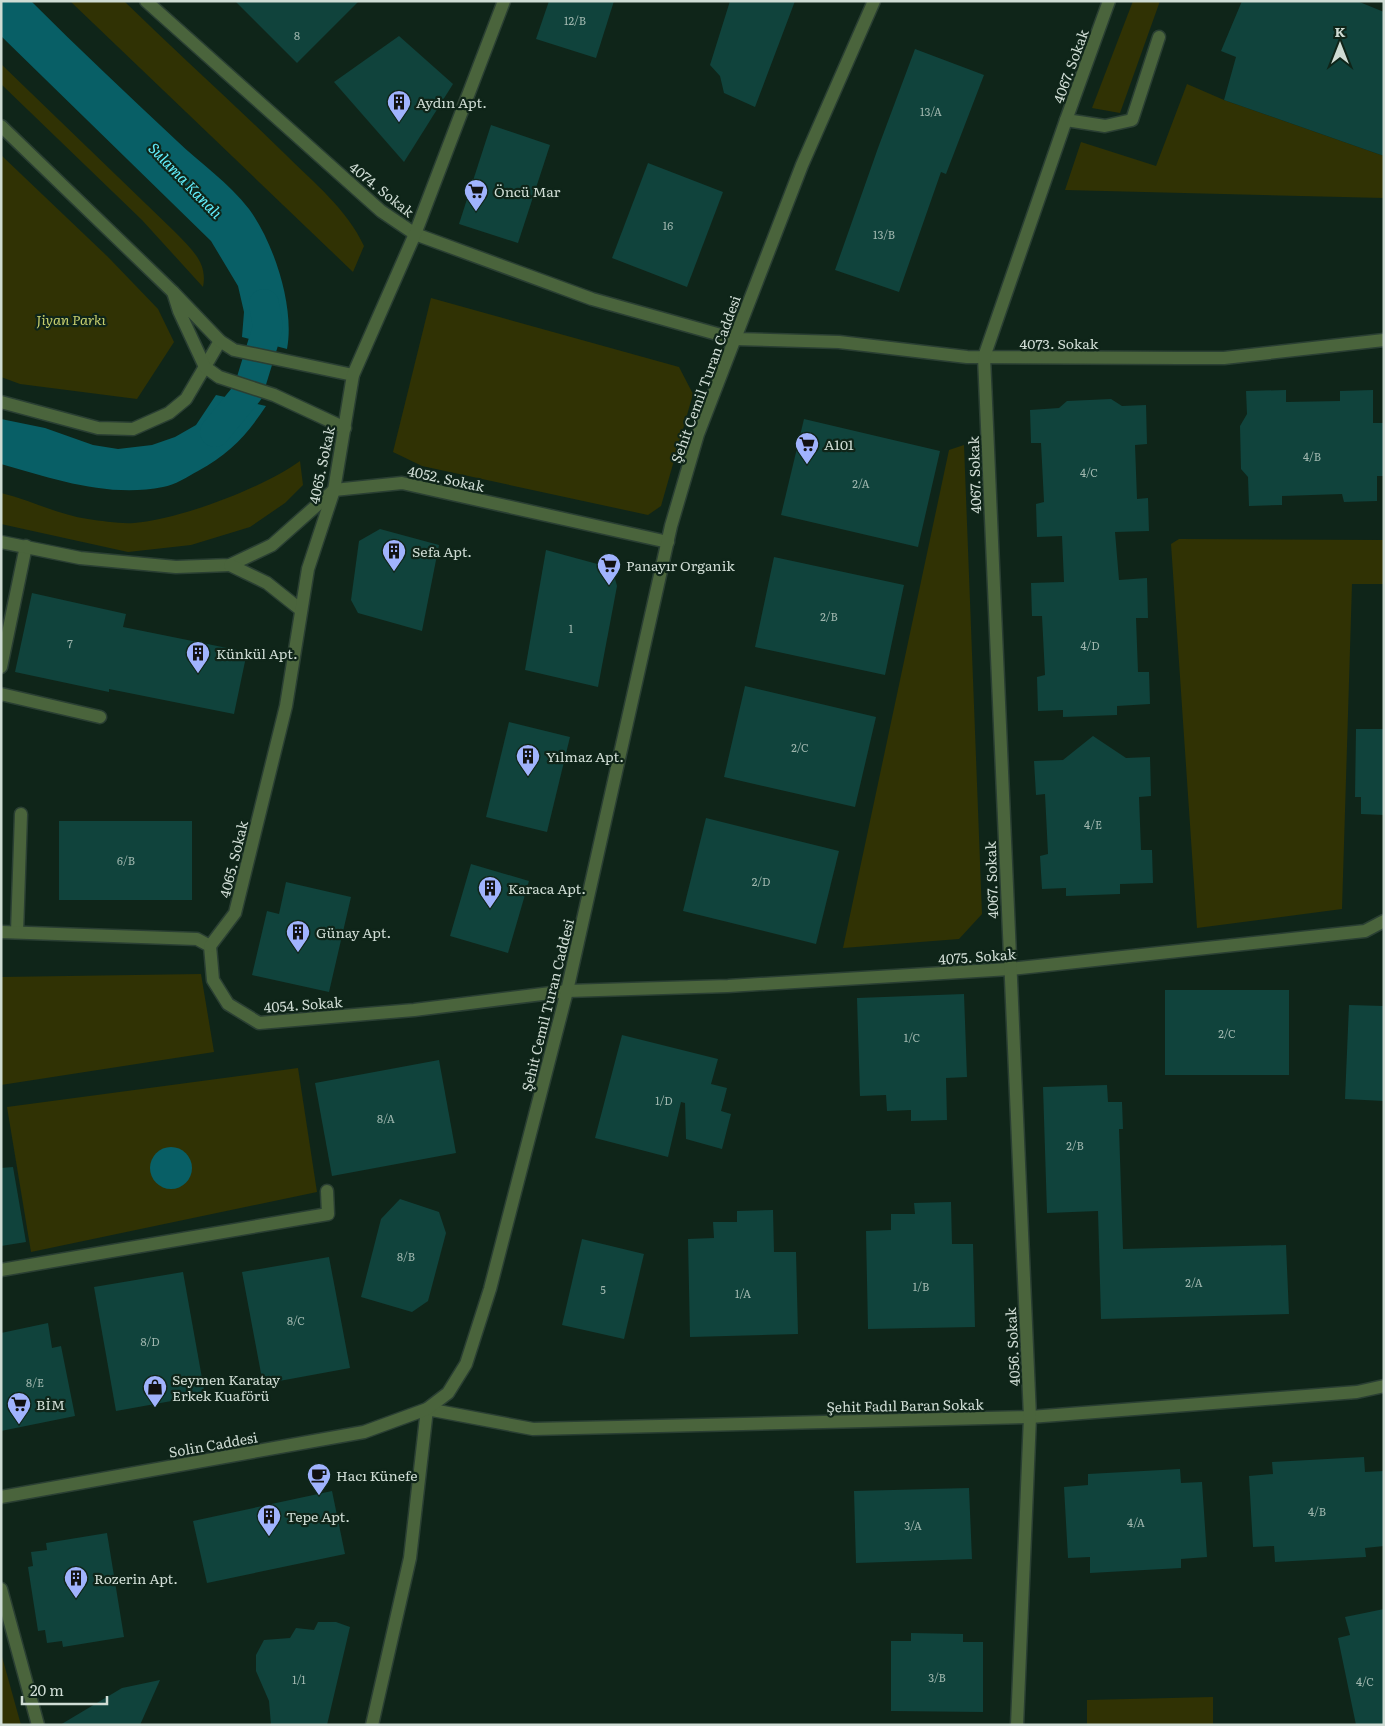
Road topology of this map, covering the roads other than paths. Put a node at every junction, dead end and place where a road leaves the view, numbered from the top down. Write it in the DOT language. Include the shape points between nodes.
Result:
graph roads {
  1 [pos="146,1"];
  2 [pos="504,1"];
  3 [pos="874,1"];
  4 [pos="1109,1"];
  5 [pos="1159,37"];
  6 [pos="1066,120"];
  7 [pos="1,126"];
  8 [pos="415,234"];
  9 [pos="173,292"];
  10 [pos="735,338"];
  11 [pos="1384,340"];
  12 [pos="220,341"];
  13 [pos="984,357"];
  14 [pos="205,367"];
  15 [pos="353,375"];
  16 [pos="1,402"];
  17 [pos="345,428"];
  18 [pos="334,490"];
  19 [pos="1,542"];
  20 [pos="668,542"];
  21 [pos="26,546"];
  22 [pos="230,565"];
  23 [pos="301,610"];
  24 [pos="1,667"];
  25 [pos="1,694"];
  26 [pos="100,717"];
  27 [pos="21,814"];
  28 [pos="1384,921"];
  29 [pos="1,932"];
  30 [pos="17,932"];
  31 [pos="210,946"];
  32 [pos="1010,969"];
  33 [pos="567,991"];
  34 [pos="327,1191"];
  35 [pos="1,1270"];
  36 [pos="1384,1386"];
  37 [pos="427,1409"];
  38 [pos="1030,1417"];
  39 [pos="1,1497"];
  40 [pos="1,1589"];
  41 [pos="38,1725"];
  42 [pos="372,1725"];
  43 [pos="1017,1725"];
  1 -- 8 [label="street, 4074. Sokak" via="381,211"];
  2 -- 8 [label="street, 4065. Sokak"];
  3 -- 10 [label="street, Şehit Cemil Turan Caddesi" via="802,165"];
  4 -- 6 [label="street, 4067. Sokak"];
  5 -- 6 [label="street" via="1132,120 1105,126"];
  6 -- 13 [label="street, 4067. Sokak"];
  7 -- 9 [label="street"];
  8 -- 10 [label="street, 4074. Sokak" via="592,299"];
  8 -- 15 [label="street, 4065. Sokak"];
  9 -- 12 [label="street"];
  9 -- 14 [label="street"];
  10 -- 13 [label="street, 4073. Sokak" via="839,342"];
  10 -- 20 [label="street, Şehit Cemil Turan Caddesi" via="698,434"];
  11 -- 13 [label="street, 4073. Sokak" via="1224,358"];
  12 -- 14 [label="street"];
  12 -- 15 [label="street" via="234,350"];
  13 -- 32 [label="street, 4067. Sokak"];
  14 -- 16 [label="street" via="186,399 169,413 133,428 98,428"];
  14 -- 17 [label="street" via="219,378 274,395"];
  15 -- 17 [label="street, 4065. Sokak"];
  17 -- 18 [label="street, 4065. Sokak"];
  18 -- 20 [label="street, 4052. Sokak" via="402,483"];
  18 -- 22 [label="street" via="272,545"];
  18 -- 23 [label="street, 4065. Sokak" via="308,569"];
  19 -- 21 [label="street"];
  20 -- 33 [label="street, Şehit Cemil Turan Caddesi"];
  21 -- 22 [label="street" via="80,558 138,564 176,567"];
  21 -- 24 [label="street"];
  22 -- 23 [label="street" via="268,583"];
  23 -- 31 [label="street, 4065. Sokak" via="286,706 235,913"];
  25 -- 26 [label="street"];
  27 -- 30 [label="street"];
  28 -- 32 [label="street, 4075. Sokak" via="1365,931"];
  29 -- 30 [label="street"];
  30 -- 31 [label="street" via="197,939"];
  31 -- 33 [label="street, 4054. Sokak" via="213,980 228,1004 259,1023 414,1010"];
  32 -- 33 [label="street, 4075. Sokak" via="728,986"];
  32 -- 38 [label="street, 4056. Sokak"];
  33 -- 37 [label="street, Şehit Cemil Turan Caddesi" via="490,1289 466,1364 448,1393"];
  34 -- 35 [label="street" via="328,1214"];
  36 -- 38 [label="street, Şehit Fadıl Baran Sokak" via="1357,1392"];
  37 -- 38 [label="street, Şehit Fadıl Baran Sokak" via="533,1429"];
  37 -- 39 [label="street, Solin Caddesi" via="364,1432"];
  37 -- 42 [label="street" via="410,1558"];
  38 -- 43 [label="street, 4056. Sokak"];
  40 -- 41 [label="street"];
}
